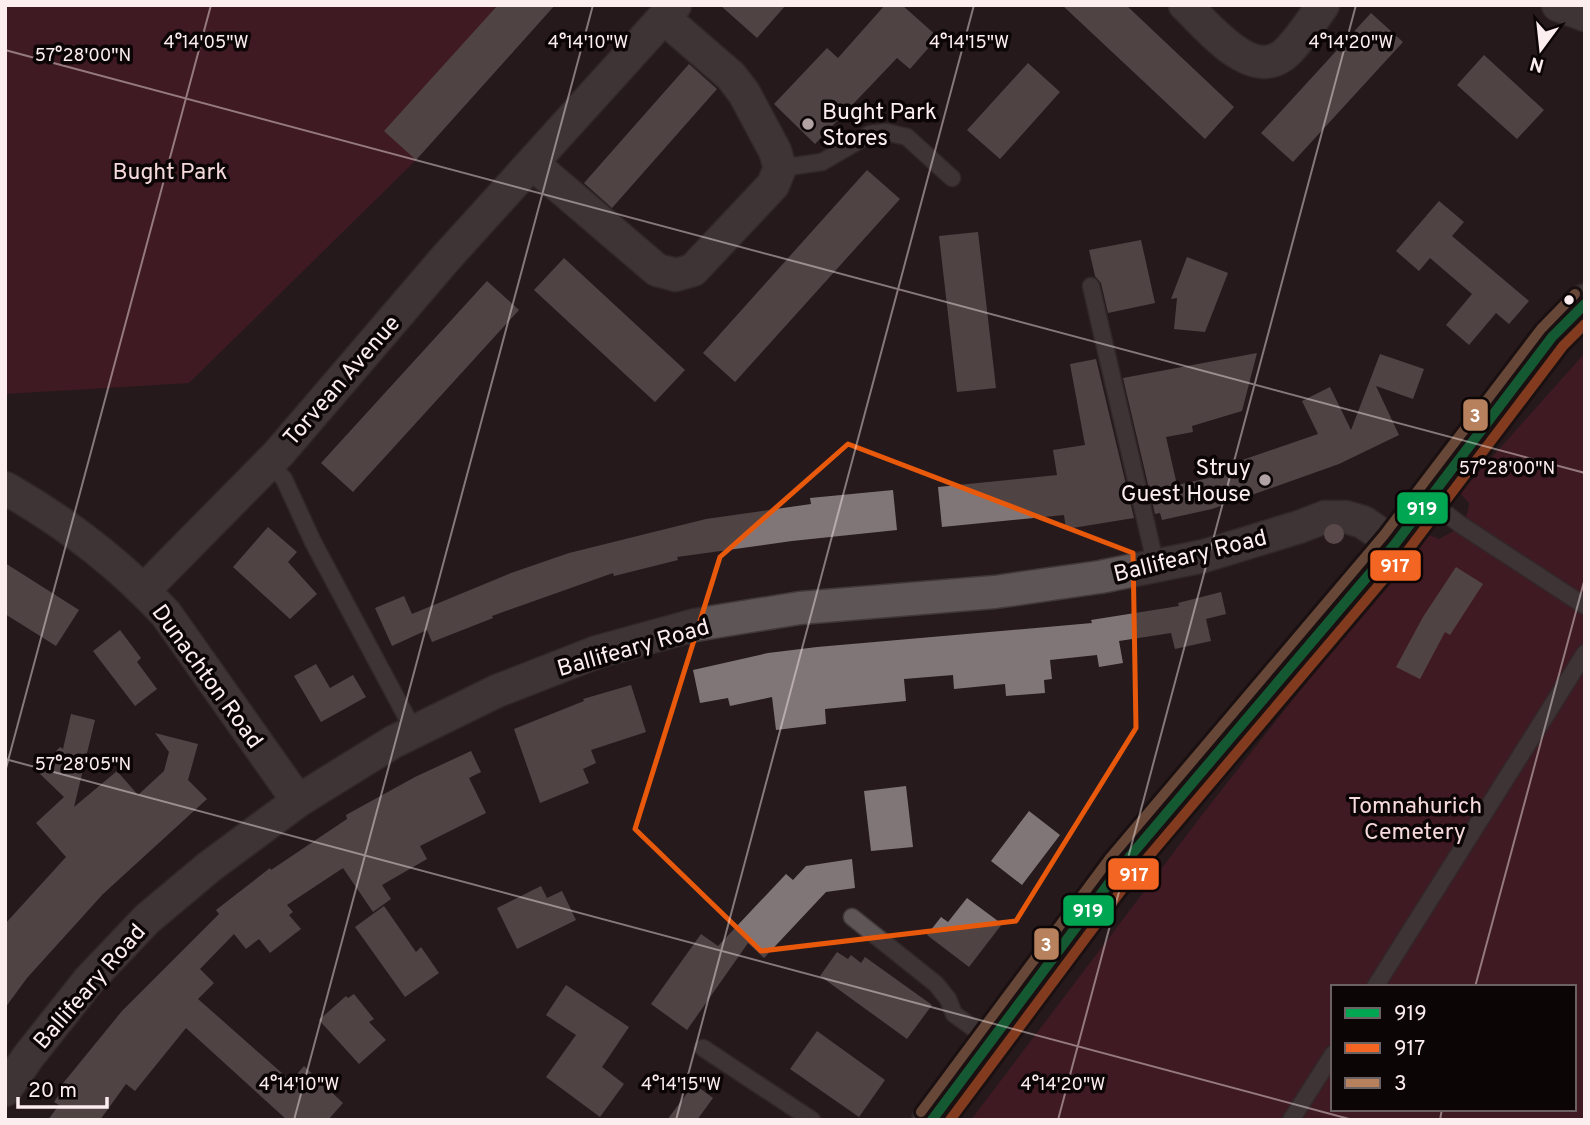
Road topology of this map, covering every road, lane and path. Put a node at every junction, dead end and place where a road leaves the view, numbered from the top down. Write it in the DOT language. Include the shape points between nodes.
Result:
graph roads {
  1 [pos="1185,5"];
  2 [pos="1323,5"];
  3 [pos="1558,5"];
  4 [pos="669,12"];
  5 [pos="1585,15"];
  6 [pos="533,164"];
  7 [pos="780,168"];
  8 [pos="952,178"];
  9 [pos="1091,286"];
  10 [pos="1585,304"];
  11 [pos="269,463"];
  12 [pos="5,488"];
  13 [pos="1428,500"];
  14 [pos="1395,544"];
  15 [pos="1156,566"];
  16 [pos="144,590"];
  17 [pos="1585,606"];
  18 [pos="1585,653"];
  19 [pos="415,731"];
  20 [pos="298,800"];
  21 [pos="852,917"];
  22 [pos="1376,985"];
  23 [pos="991,1041"];
  24 [pos="703,1048"];
  25 [pos="1331,1057"];
  26 [pos="5,1090"];
  27 [pos="812,1120"];
  28 [pos="932,1120"];
  29 [pos="1291,1120"];
  1 -- 2 [label="street" via="1242,58 1258,63 1285,54"];
  3 -- 5 [label="street"];
  4 -- 6 [label="street, Torvean Avenue"];
  4 -- 7 [label="street" via="731,76 775,151"];
  6 -- 7 [label="street" via="657,270 676,275 693,270 773,185"];
  6 -- 11 [label="street, Torvean Avenue"];
  7 -- 8 [label="lane" via="822,162 870,134 886,132 907,137"];
  9 -- 15 [label="lane"];
  10 -- 13 [label="highway" via="1552,337"];
  11 -- 16 [label="street, Torvean Avenue"];
  11 -- 19 [label="lane" via="284,479"];
  12 -- 16 [label="street, Dunachton Road" via="49,513"];
  13 -- 14 [label="highway"];
  13 -- 17 [label="lane"];
  14 -- 15 [label="street, Ballifeary Road" via="1363,522 1325,517 1204,556"];
  14 -- 23 [label="highway" via="1121,867"];
  15 -- 19 [label="street, Ballifeary Road" via="995,592 800,608 695,625 597,652 497,691"];
  16 -- 20 [label="street, Dunachton Road" via="166,614"];
  18 -- 22 [label="lane"];
  19 -- 20 [label="street, Ballifeary Road"];
  20 -- 26 [label="street, Ballifeary Road" via="147,919 89,980"];
  21 -- 23 [label="lane" via="936,984 954,1014"];
  23 -- 28 [label="highway"];
  24 -- 27 [label="lane"];
  25 -- 29 [label="lane"];
}
